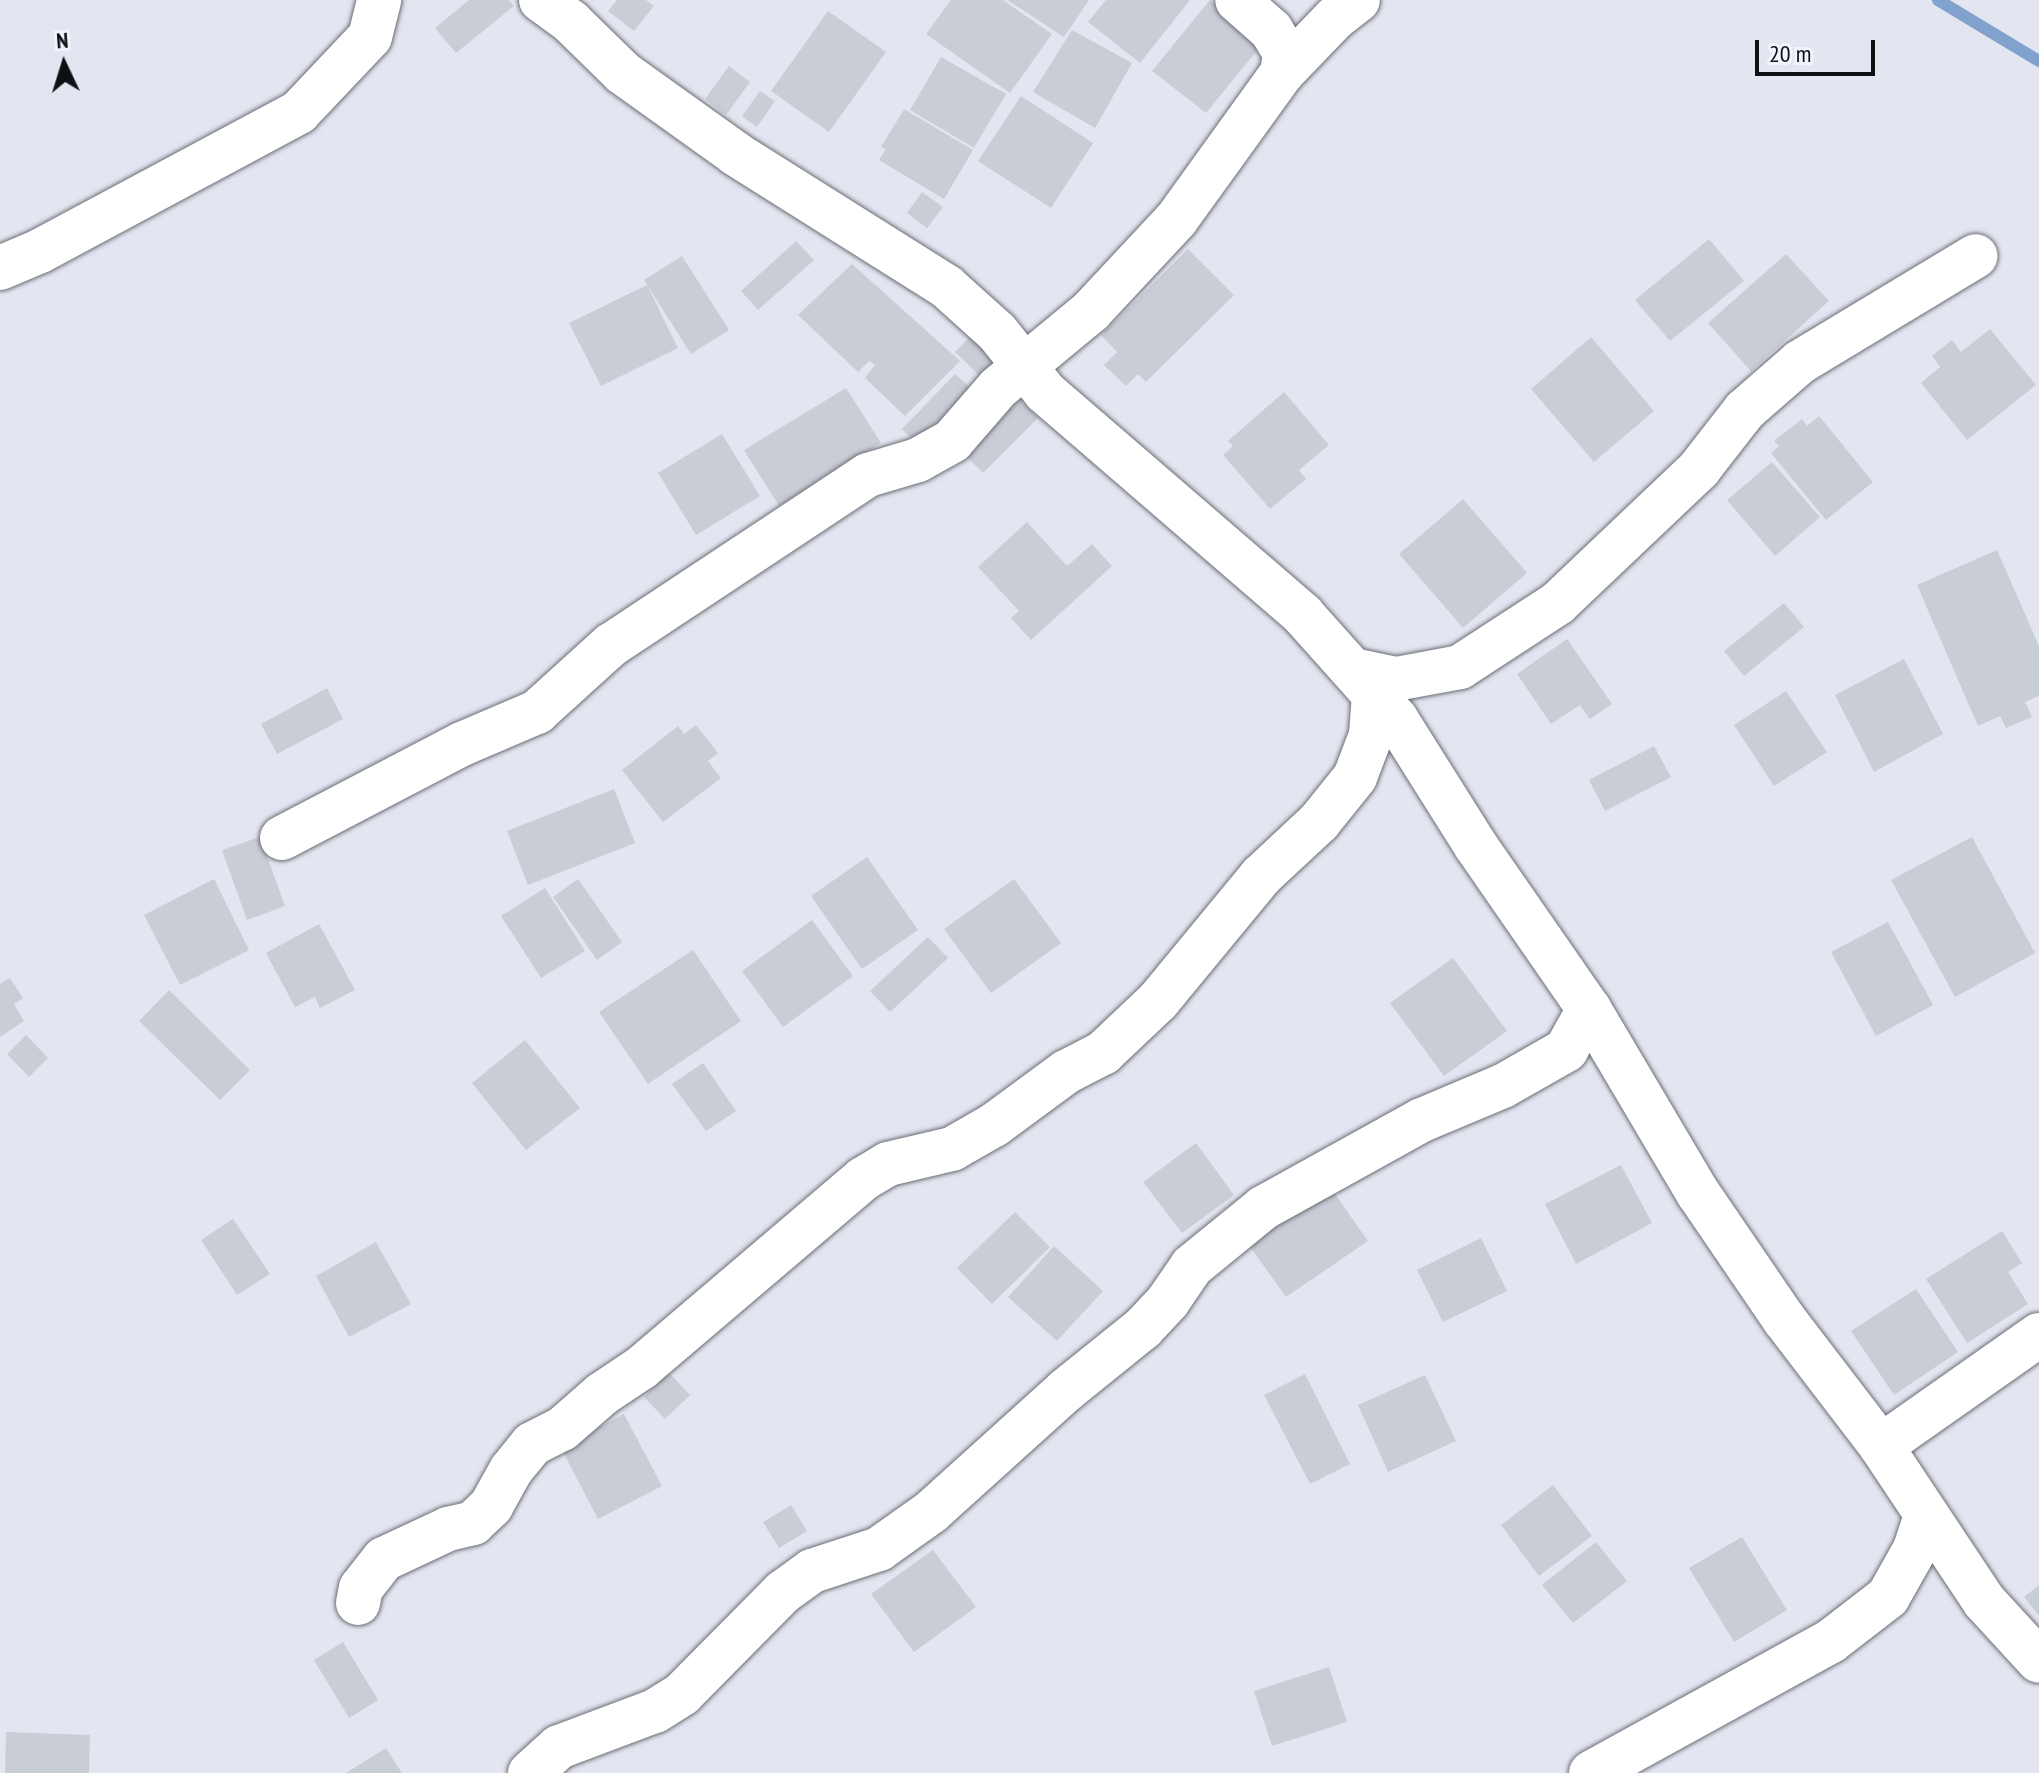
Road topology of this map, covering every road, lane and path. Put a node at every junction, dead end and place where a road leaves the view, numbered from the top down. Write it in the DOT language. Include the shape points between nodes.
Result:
graph roads {
  1 [pos="379,0"];
  2 [pos="1237,0"];
  3 [pos="1358,0"];
  4 [pos="566,7"];
  5 [pos="1282,73"];
  6 [pos="1976,256"];
  7 [pos="0,268"];
  8 [pos="1025,367"];
  9 [pos="1363,681"];
  10 [pos="282,838"];
  11 [pos="1589,1009"];
  12 [pos="2039,1335"];
  13 [pos="1881,1446"];
  14 [pos="1926,1516"];
  15 [pos="358,1603"];
  16 [pos="2039,1661"];
  17 [pos="530,1773"];
  18 [pos="1591,1773"];
  1 -- 7 [label="street" via="370,37 299,112"];
  2 -- 5 [label="street" via="1271,30 1285,53"];
  3 -- 5 [label="street"];
  4 -- 8 [label="street" via="623,73 736,154 947,287 997,332"];
  5 -- 8 [label="street" via="1176,220 1091,311"];
  6 -- 9 [label="street" via="1800,362 1745,410 1699,469 1558,603 1460,667"];
  8 -- 9 [label="street" via="1045,392 1303,615"];
  8 -- 10 [label="street" via="998,388 952,441 918,460 868,475 611,645 537,712 462,744"];
  9 -- 11 [label="street" via="1396,719"];
  9 -- 15 [label="street" via="1371,735 1355,777 1319,822 1261,876 1158,1001 1103,1053 952,1149 888,1164 863,1179 641,1368 562,1429 532,1444 491,1506 473,1523 384,1559 361,1588"];
  11 -- 13 [label="street" via="1698,1193 1802,1344"];
  11 -- 17 [label="street" via="1566,1050 1503,1086 1422,1120 1263,1208 1192,1266 1143,1328 931,1512 879,1549 812,1571 783,1592 682,1694 655,1711 559,1747"];
  12 -- 13 [label="street"];
  13 -- 14 [label="street"];
  14 -- 16 [label="street" via="1984,1601"];
  14 -- 18 [label="street" via="1915,1549 1888,1597 1831,1641"];
}
